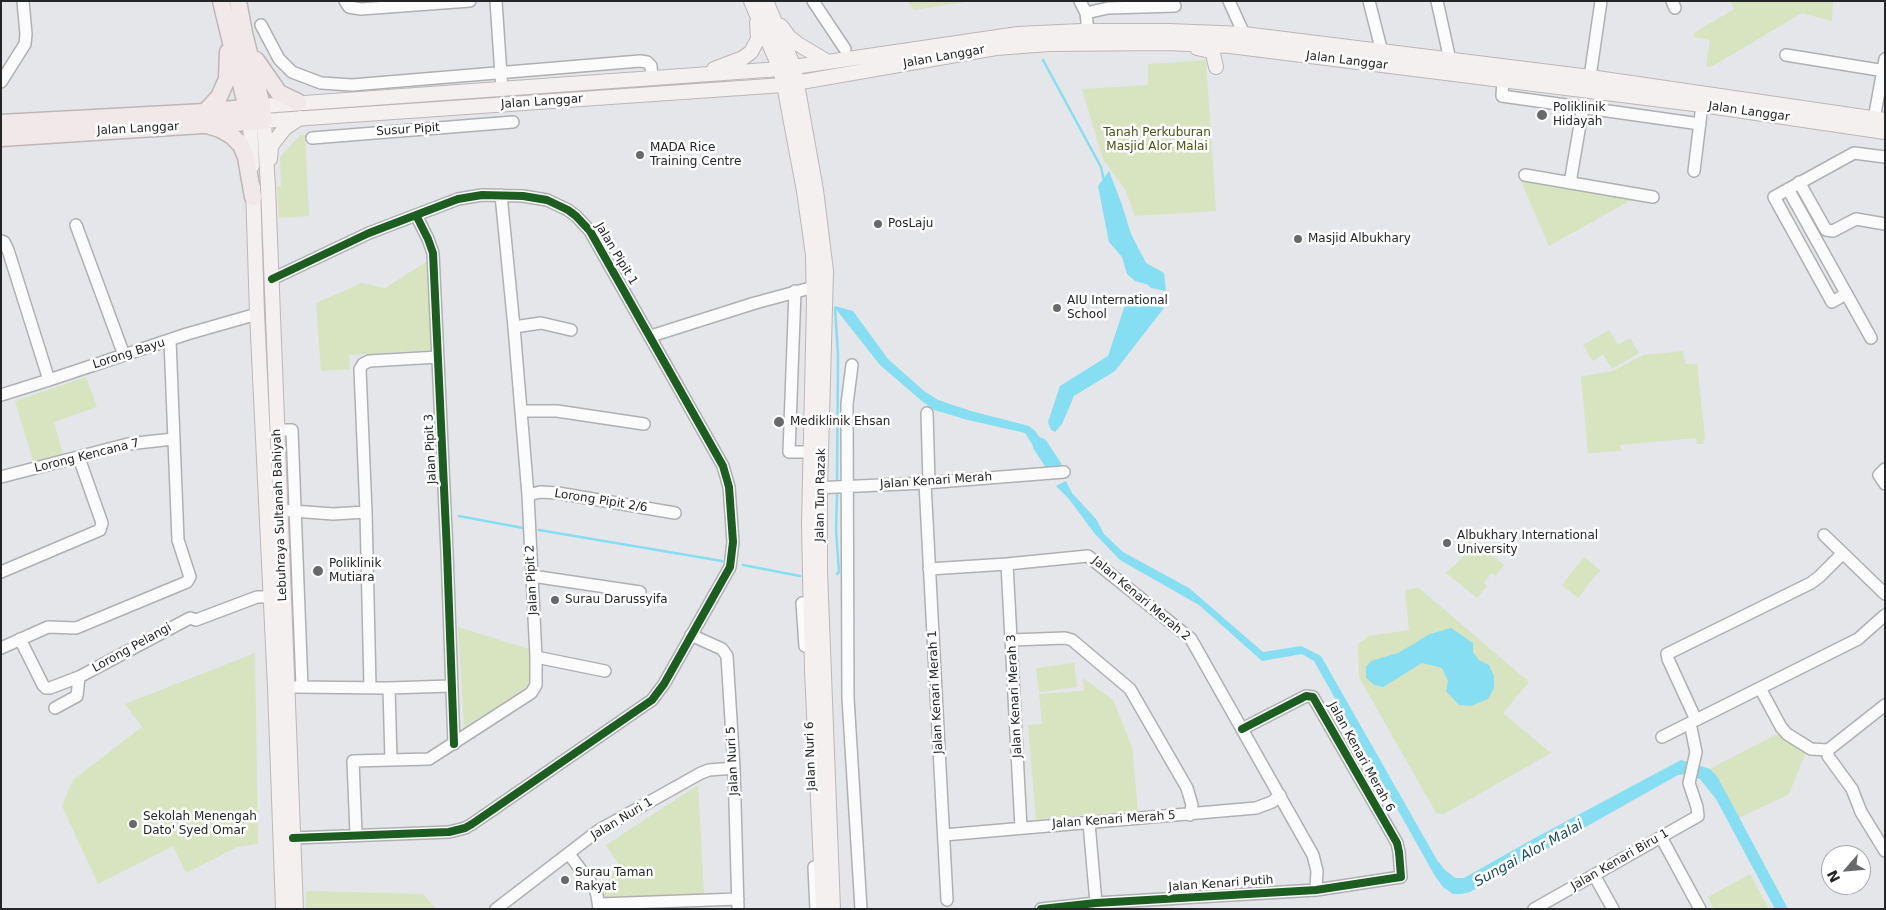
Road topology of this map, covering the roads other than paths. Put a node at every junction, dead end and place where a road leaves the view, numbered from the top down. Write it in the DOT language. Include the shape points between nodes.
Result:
graph roads {
  1 [pos="23,1"];
  2 [pos="221,1"];
  3 [pos="238,1"];
  4 [pos="345,1"];
  5 [pos="470,1"];
  6 [pos="496,1"];
  7 [pos="813,1"];
  8 [pos="1080,1"];
  9 [pos="1229,1"];
  10 [pos="1369,1"];
  11 [pos="1437,1"];
  12 [pos="1601,1"];
  13 [pos="418,3"];
  14 [pos="760,5"];
  15 [pos="1106,5"];
  16 [pos="1175,6"];
  17 [pos="1086,13"];
  18 [pos="261,25"];
  19 [pos="1088,31"];
  20 [pos="236,34"];
  21 [pos="1244,34"];
  22 [pos="1167,42"];
  23 [pos="845,49"];
  24 [pos="1382,52"];
  25 [pos="1786,55"];
  26 [pos="1450,60"];
  27 [pos="828,62"];
  28 [pos="1216,67"];
  29 [pos="1884,67"];
  30 [pos="787,68"];
  31 [pos="692,76"];
  32 [pos="1590,77"];
  33 [pos="652,79"];
  34 [pos="1504,80"];
  35 [pos="1,82"];
  36 [pos="504,83"];
  37 [pos="791,85"];
  38 [pos="508,104"];
  39 [pos="1702,105"];
  40 [pos="1583,107"];
  41 [pos="299,110"];
  42 [pos="379,112"];
  43 [pos="256,114"];
  44 [pos="206,119"];
  45 [pos="1879,119"];
  46 [pos="1,123"];
  47 [pos="1700,124"];
  48 [pos="380,132"];
  49 [pos="1885,132"];
  50 [pos="1,138"];
  51 [pos="312,138"];
  52 [pos="1885,157"];
  53 [pos="1694,171"];
  54 [pos="1526,175"];
  55 [pos="1799,182"];
  56 [pos="1570,183"];
  57 [pos="268,187"];
  58 [pos="1788,189"];
  59 [pos="500,196"];
  60 [pos="253,197"];
  61 [pos="1653,197"];
  62 [pos="416,215"];
  63 [pos="1885,224"];
  64 [pos="76,225"];
  65 [pos="1,241"];
  66 [pos="272,283"];
  67 [pos="814,287"];
  68 [pos="795,292"];
  69 [pos="1846,294"];
  70 [pos="257,314"];
  71 [pos="514,327"];
  72 [pos="571,330"];
  73 [pos="651,336"];
  74 [pos="1871,338"];
  75 [pos="274,339"];
  76 [pos="170,340"];
  77 [pos="124,355"];
  78 [pos="438,357"];
  79 [pos="852,364"];
  80 [pos="50,380"];
  81 [pos="1,394"];
  82 [pos="521,411"];
  83 [pos="927,412"];
  84 [pos="644,424"];
  85 [pos="277,430"];
  86 [pos="173,439"];
  87 [pos="810,452"];
  88 [pos="79,458"];
  89 [pos="1885,469"];
  90 [pos="1064,472"];
  91 [pos="1,478"];
  92 [pos="927,483"];
  93 [pos="1885,484"];
  94 [pos="847,487"];
  95 [pos="814,488"];
  96 [pos="528,495"];
  97 [pos="280,510"];
  98 [pos="366,512"];
  99 [pos="296,513"];
  100 [pos="675,513"];
  101 [pos="1824,535"];
  102 [pos="1842,554"];
  103 [pos="1007,564"];
  104 [pos="930,568"];
  105 [pos="1,572"];
  106 [pos="532,576"];
  107 [pos="640,592"];
  108 [pos="1885,594"];
  109 [pos="271,596"];
  110 [pos="805,610"];
  111 [pos="1885,615"];
  112 [pos="691,635"];
  113 [pos="20,640"];
  114 [pos="1012,640"];
  115 [pos="1,648"];
  116 [pos="536,657"];
  117 [pos="606,672"];
  118 [pos="79,677"];
  119 [pos="451,686"];
  120 [pos="286,687"];
  121 [pos="302,687"];
  122 [pos="370,687"];
  123 [pos="389,688"];
  124 [pos="1760,688"];
  125 [pos="1885,705"];
  126 [pos="55,708"];
  127 [pos="1693,721"];
  128 [pos="1242,729"];
  129 [pos="1662,737"];
  130 [pos="454,744"];
  131 [pos="1828,750"];
  132 [pos="391,760"];
  133 [pos="734,768"];
  134 [pos="1280,795"];
  135 [pos="1190,814"];
  136 [pos="1089,823"];
  137 [pos="1021,828"];
  138 [pos="356,834"];
  139 [pos="944,835"];
  140 [pos="1661,837"];
  141 [pos="293,838"];
  142 [pos="1885,851"];
  143 [pos="569,854"];
  144 [pos="1594,875"];
  145 [pos="1401,877"];
  146 [pos="1316,890"];
  147 [pos="947,900"];
  148 [pos="1096,903"];
  149 [pos="1179,903"];
  150 [pos="738,904"];
  151 [pos="599,906"];
  152 [pos="284,909"];
  153 [pos="296,909"];
  154 [pos="496,909"];
  155 [pos="816,909"];
  156 [pos="823,909"];
  157 [pos="833,909"];
  158 [pos="861,909"];
  159 [pos="1041,909"];
  160 [pos="1534,909"];
  161 [pos="1613,909"];
  162 [pos="1700,909"];
  1 -- 35 [label="street" via="25,44"];
  2 -- 20 [label="highway"];
  3 -- 20 [label="highway"];
  4 -- 13 [label="street" via="356,9"];
  5 -- 13 [label="street"];
  6 -- 36 [label="street"];
  7 -- 23 [label="street"];
  8 -- 17 [label="street"];
  9 -- 21 [label="street"];
  10 -- 24 [label="street"];
  11 -- 26 [label="street"];
  12 -- 32 [label="street"];
  14 -- 27 [label="main road" via="789,37"];
  14 -- 30 [label="main road"];
  14 -- 31 [label="main road" via="758,39 751,52 738,60"];
  15 -- 16 [label="street"];
  15 -- 17 [label="street"];
  17 -- 19 [label="street"];
  18 -- 36 [label="street" via="279,59 292,72 321,83"];
  19 -- 21 [label="main road, Jalan Langgar"];
  19 -- 27 [label="main road, Jalan Langgar" via="994,37"];
  20 -- 41 [label="highway" via="279,93"];
  20 -- 43 [label="highway"];
  20 -- 44 [label="highway" via="227,79"];
  21 -- 24 [label="main road, Jalan Langgar"];
  22 -- 28 [label="main road" via="1210,51 1216,58"];
  22 -- 34 [label="main road, Jalan Langgar" via="1230,46"];
  22 -- 37 [label="main road, Jalan Langgar" via="1011,46"];
  24 -- 26 [label="main road, Jalan Langgar"];
  25 -- 29 [label="street"];
  26 -- 32 [label="main road, Jalan Langgar"];
  27 -- 30 [label="main road, Jalan Langgar"];
  29 -- 45 [label="street"];
  30 -- 31 [label="main road, Jalan Langgar"];
  30 -- 37 [label="main road"];
  31 -- 33 [label="main road, Jalan Langgar"];
  32 -- 45 [label="main road, Jalan Langgar"];
  33 -- 36 [label="main road, Jalan Langgar"];
  33 -- 36 [label="street" via="651,66 640,61"];
  34 -- 39 [label="main road, Jalan Langgar"];
  34 -- 40 [label="street" via="1502,96"];
  36 -- 38 [label="main road"];
  36 -- 41 [label="main road, Jalan Langgar"];
  37 -- 38 [label="main road, Jalan Langgar"];
  37 -- 67 [label="main road, Jalan Tun Razak"];
  37 -- 95 [label="main road, Jalan Tun Razak" via="816,190 826,272"];
  38 -- 42 [label="main road, Jalan Langgar"];
  38 -- 48 [label="street, Susur Pipit" via="508,122"];
  39 -- 47 [label="street"];
  39 -- 49 [label="main road, Jalan Langgar"];
  40 -- 47 [label="street"];
  40 -- 56 [label="street"];
  41 -- 42 [label="main road, Jalan Langgar"];
  41 -- 43 [label="main road, Jalan Langgar"];
  41 -- 57 [label="main road" via="271,147"];
  42 -- 48 [label="street"];
  43 -- 44 [label="highway, Jalan Langgar"];
  43 -- 57 [label="main road, Lebuhraya Sultanah Bahiyah"];
  43 -- 60 [label="main road, Lebuhraya Sultanah Bahiyah"];
  44 -- 46 [label="highway, Jalan Langgar"];
  44 -- 50 [label="highway, Jalan Langgar"];
  44 -- 60 [label="highway" via="241,145"];
  47 -- 53 [label="street"];
  48 -- 51 [label="street, Susur Pipit"];
  52 -- 55 [label="street" via="1854,153"];
  54 -- 56 [label="street"];
  55 -- 58 [label="street"];
  55 -- 63 [label="street" via="1826,230 1833,231 1858,219"];
  56 -- 61 [label="street"];
  57 -- 66 [label="main road, Lebuhraya Sultanah Bahiyah"];
  58 -- 69 [label="street"];
  58 -- 69 [label="street" via="1774,197 1823,286 1832,302"];
  59 -- 62 [label="street, Jalan Pipit 1" via="458,198"];
  59 -- 71 [label="street, Jalan Pipit 2"];
  59 -- 73 [label="street, Jalan Pipit 1" via="547,200 576,216 590,232"];
  60 -- 70 [label="main road, Lebuhraya Sultanah Bahiyah"];
  62 -- 66 [label="street, Jalan Pipit 1"];
  62 -- 78 [label="street, Jalan Pipit 3" via="432,252"];
  64 -- 77 [label="street"];
  65 -- 80 [label="street" via="8,250"];
  66 -- 70 [label="main road" via="266,303"];
  66 -- 75 [label="main road, Lebuhraya Sultanah Bahiyah"];
  67 -- 68 [label="street"];
  67 -- 87 [label="main road, Jalan Tun Razak"];
  68 -- 73 [label="street"];
  68 -- 87 [label="street" via="789,452"];
  69 -- 74 [label="street"];
  70 -- 75 [label="main road"];
  70 -- 76 [label="street, Lorong Bayu"];
  70 -- 109 [label="main road, Lebuhraya Sultanah Bahiyah"];
  71 -- 72 [label="street" via="541,323"];
  71 -- 82 [label="street, Jalan Pipit 2"];
  73 -- 112 [label="street, Jalan Pipit 1" via="719,459 729,487 733,542 730,567"];
  75 -- 85 [label="main road, Lebuhraya Sultanah Bahiyah"];
  76 -- 77 [label="street, Lorong Bayu"];
  76 -- 86 [label="street"];
  77 -- 80 [label="street, Lorong Bayu"];
  78 -- 98 [label="street" via="369,360 360,369"];
  78 -- 119 [label="street, Jalan Pipit 3"];
  79 -- 94 [label="street" via="847,404"];
  80 -- 81 [label="street, Lorong Bayu"];
  82 -- 84 [label="street" via="557,410"];
  82 -- 96 [label="street, Jalan Pipit 2"];
  83 -- 92 [label="street, Jalan Kenari Merah 1"];
  85 -- 97 [label="main road, Lebuhraya Sultanah Bahiyah"];
  85 -- 99 [label="street" via="292,430"];
  86 -- 88 [label="street, Lorong Kencana 7" via="128,444"];
  86 -- 113 [label="street" via="178,540 189,572 187,582 76,628 48,627"];
  87 -- 95 [label="main road, Jalan Tun Razak"];
  88 -- 91 [label="street, Lorong Kencana 7"];
  88 -- 105 [label="street" via="102,523 100,530"];
  89 -- 93 [label="street" via="1879,475"];
  90 -- 92 [label="street, Jalan Kenari Merah"];
  92 -- 94 [label="street, Jalan Kenari Merah"];
  92 -- 104 [label="street, Jalan Kenari Merah 1"];
  94 -- 95 [label="street, Jalan Kenari Merah"];
  94 -- 158 [label="street" via="848,698"];
  95 -- 110 [label="main road, Jalan Tun Razak"];
  95 -- 157 [label="main road, Jalan Tun Razak"];
  96 -- 100 [label="street, Lorong Pipit 2/6" via="558,493"];
  96 -- 106 [label="street, Jalan Pipit 2"];
  97 -- 99 [label="street"];
  97 -- 120 [label="main road, Lebuhraya Sultanah Bahiyah"];
  98 -- 99 [label="street"];
  98 -- 122 [label="street"];
  99 -- 121 [label="street"];
  101 -- 102 [label="street"];
  102 -- 108 [label="street"];
  102 -- 127 [label="street" via="1811,583 1668,654"];
  103 -- 104 [label="street, Jalan Kenari Merah 2"];
  103 -- 114 [label="street, Jalan Kenari Merah 3"];
  103 -- 128 [label="street, Jalan Kenari Merah 2" via="1088,556 1191,639"];
  104 -- 139 [label="street, Jalan Kenari Merah 1"];
  106 -- 107 [label="street"];
  106 -- 116 [label="street, Jalan Pipit 2"];
  109 -- 118 [label="street, Lorong Pelangi" via="257,597 196,620 190,618"];
  109 -- 152 [label="main road, Lebuhraya Sultanah Bahiyah"];
  110 -- 155 [label="street, Jalan Nuri 6"];
  110 -- 156 [label="main road, Jalan Tun Razak"];
  111 -- 124 [label="street" via="1858,640"];
  112 -- 133 [label="street, Jalan Nuri 5" via="722,648 727,656"];
  112 -- 138 [label="street, Jalan Pipit 1" via="652,700 472,824 449,832"];
  113 -- 115 [label="street"];
  113 -- 118 [label="street, Lorong Pelangi" via="46,688"];
  114 -- 135 [label="street" via="1072,640 1130,689 1190,795"];
  114 -- 137 [label="street, Jalan Kenari Merah 3"];
  116 -- 117 [label="street"];
  116 -- 130 [label="street, Jalan Pipit 2" via="536,685 531,693"];
  118 -- 126 [label="street" via="77,696"];
  119 -- 123 [label="street"];
  119 -- 130 [label="street, Jalan Pipit 3"];
  120 -- 121 [label="street"];
  120 -- 141 [label="main road, Lebuhraya Sultanah Bahiyah"];
  121 -- 122 [label="street"];
  122 -- 123 [label="street"];
  123 -- 132 [label="street"];
  124 -- 127 [label="street"];
  124 -- 131 [label="street" via="1787,734 1810,749"];
  125 -- 131 [label="street"];
  127 -- 129 [label="street"];
  127 -- 140 [label="street, Jalan Kenari Biru 1" via="1696,752 1689,783 1698,814"];
  128 -- 134 [label="street, Jalan Kenari Merah 2"];
  128 -- 145 [label="street, Jalan Kenari Merah 6" via="1306,696 1313,697 1397,843"];
  130 -- 132 [label="street, Jalan Pipit 2" via="429,759"];
  131 -- 142 [label="street" via="1828,756 1852,789 1861,812"];
  132 -- 138 [label="street, Jalan Pipit 2" via="353,761"];
  133 -- 143 [label="street, Jalan Nuri 1" via="701,773 599,830"];
  133 -- 150 [label="street, Jalan Nuri 5"];
  134 -- 135 [label="street, Jalan Kenari Merah 5" via="1256,808"];
  134 -- 146 [label="street, Jalan Kenari Merah 2" via="1315,859"];
  135 -- 136 [label="street, Jalan Kenari Merah 5"];
  136 -- 137 [label="street, Jalan Kenari Merah 5"];
  136 -- 148 [label="street"];
  137 -- 139 [label="street, Jalan Kenari Merah 5"];
  138 -- 141 [label="street, Jalan Pipit 1"];
  139 -- 147 [label="street, Jalan Kenari Merah 1"];
  140 -- 144 [label="street, Jalan Kenari Biru 1"];
  140 -- 162 [label="street"];
  141 -- 153 [label="main road, Lebuhraya Sultanah Bahiyah"];
  143 -- 151 [label="street" via="594,889"];
  143 -- 154 [label="street, Jalan Nuri 1"];
  144 -- 160 [label="street, Jalan Kenari Biru 1"];
  144 -- 161 [label="street"];
  145 -- 146 [label="street, Jalan Kenari Putih"];
  146 -- 149 [label="street, Jalan Kenari Putih"];
  148 -- 149 [label="street, Jalan Kenari Putih"];
  148 -- 159 [label="street, Jalan Kenari Putih"];
  150 -- 151 [label="street"];
}
